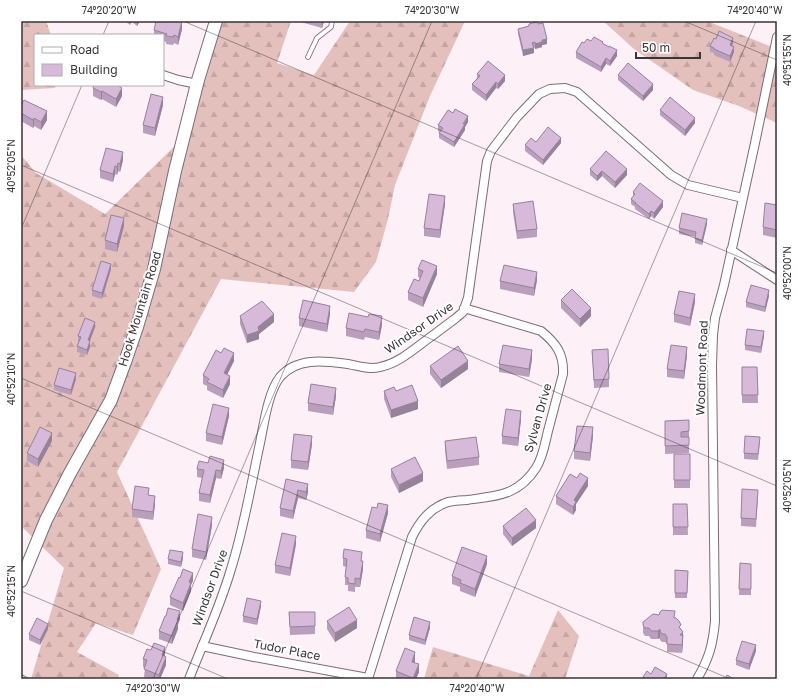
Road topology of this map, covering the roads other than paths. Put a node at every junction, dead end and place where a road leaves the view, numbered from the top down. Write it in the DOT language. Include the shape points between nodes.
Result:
graph roads {
  1 [pos="216,21"];
  2 [pos="332,21"];
  3 [pos="777,38"];
  4 [pos="308,57"];
  5 [pos="164,75"];
  6 [pos="197,84"];
  7 [pos="743,198"];
  8 [pos="731,250"];
  9 [pos="777,280"];
  10 [pos="464,308"];
  11 [pos="21,581"];
  12 [pos="202,646"];
  13 [pos="368,678"];
  14 [pos="189,679"];
  15 [pos="697,679"];
  1 -- 6 [label="street, Hook Mountain Road"];
  2 -- 4 [label="lane" via="331,27 316,38"];
  3 -- 7 [label="street, Woodmont Road"];
  5 -- 6 [label="street"];
  6 -- 11 [label="street, Hook Mountain Road" via="154,269 125,362 111,400 46,520"];
  7 -- 8 [label="street, Woodmont Road"];
  7 -- 10 [label="street, Windsor Drive" via="688,184 677,178 577,92 565,88 550,89 539,94 517,117 487,161 468,298"];
  8 -- 9 [label="street"];
  8 -- 15 [label="street, Woodmont Road" via="715,318 712,350 715,622 709,656"];
  10 -- 12 [label="street, Windsor Drive" via="463,312 447,325 391,364 367,368 309,362 291,367 280,377 273,389 266,412 231,569"];
  10 -- 13 [label="street, Sylvan Drive" via="541,330 556,346 563,374 544,448 535,470 514,490 449,502 422,520 412,537"];
  12 -- 13 [label="street, Tudor Place"];
  12 -- 14 [label="street, Windsor Drive"];
}
